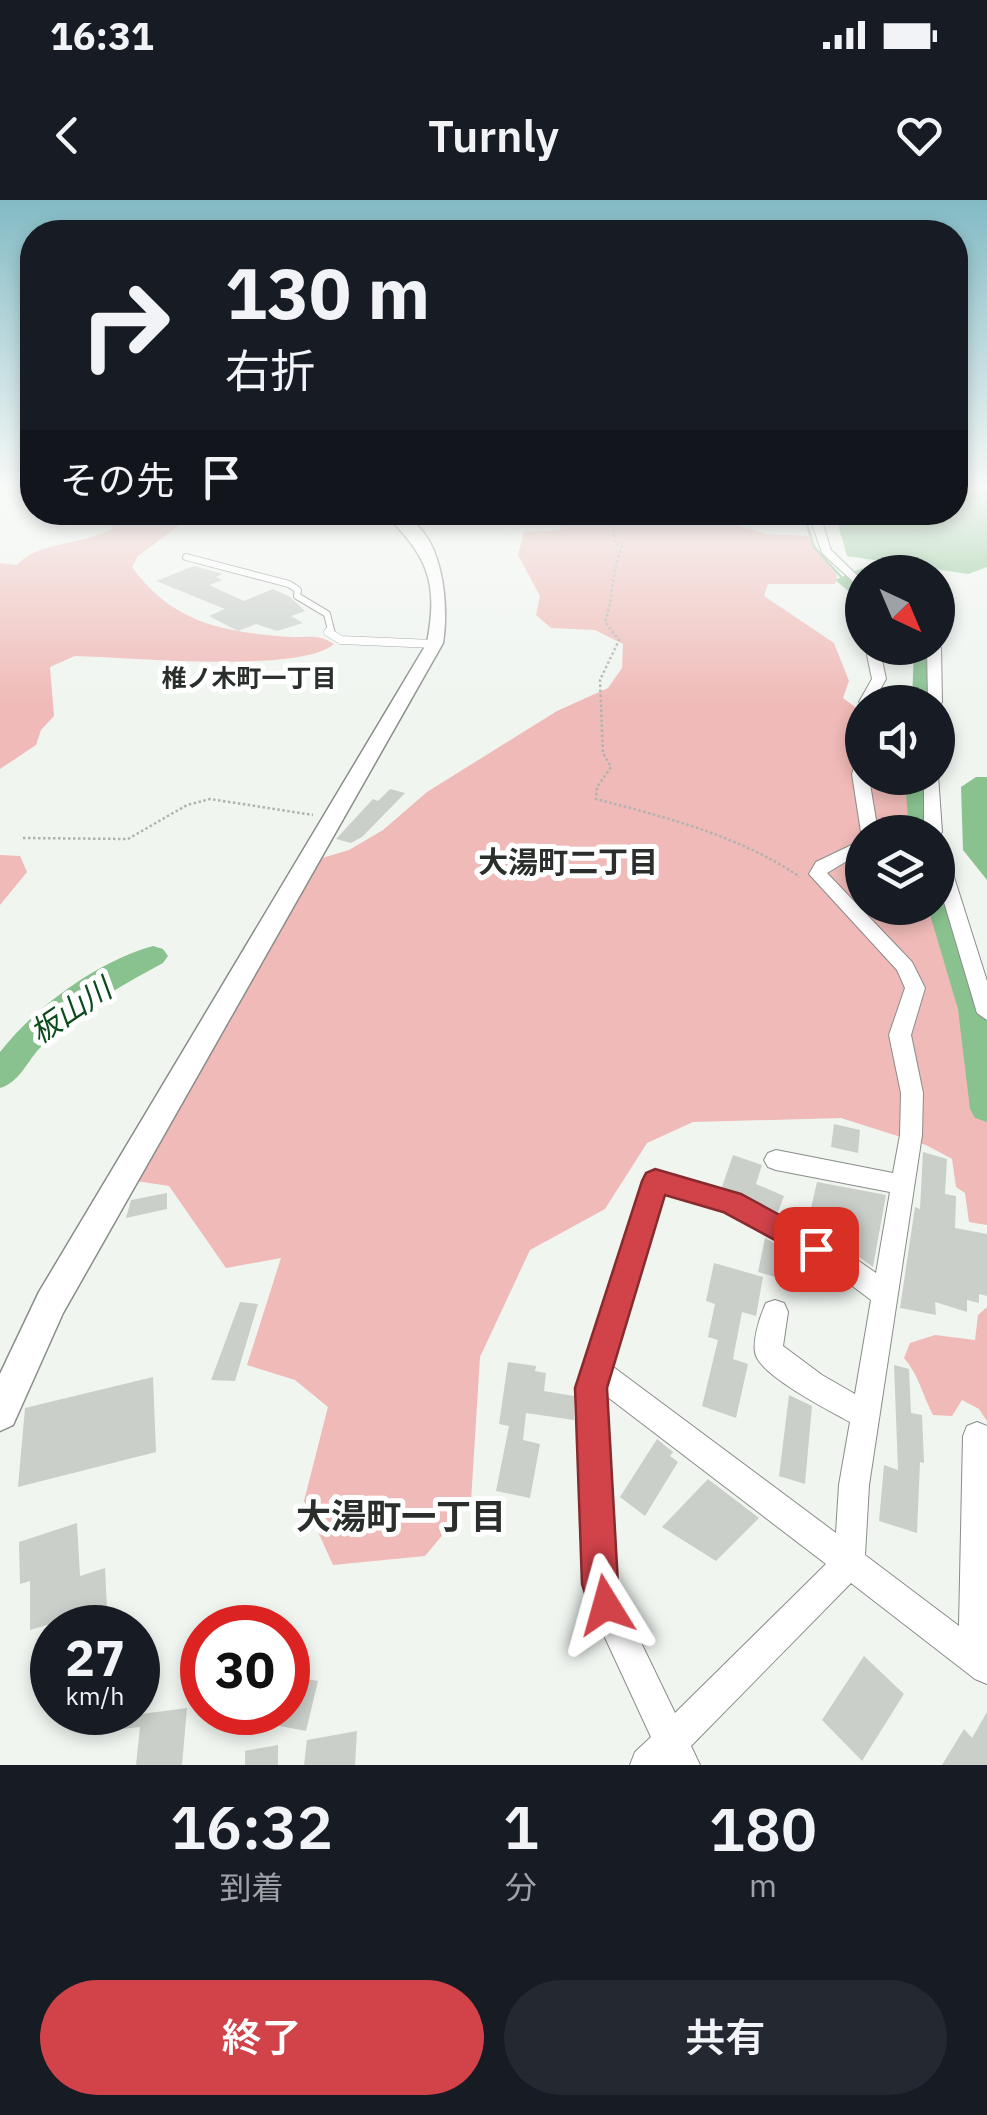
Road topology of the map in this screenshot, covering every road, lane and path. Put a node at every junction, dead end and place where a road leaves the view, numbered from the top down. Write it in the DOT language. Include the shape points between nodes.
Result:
graph roads {
  1 [pos="194,559"];
  2 [pos="428,559"];
  3 [pos="617,559"];
  4 [pos="434,644"];
  5 [pos="334,819"];
  6 [pos="24,838"];
  7 [pos="845,854"];
  8 [pos="802,878"];
  9 [pos="845,898"];
  10 [pos="955,910"];
  11 [pos="868,925"];
  12 [pos="987,1014"];
  13 [pos="776,1160"];
  14 [pos="903,1186"];
  15 [pos="885,1295"];
  16 [pos="776,1312"];
  17 [pos="596,1371"];
  18 [pos="0,1414"];
  19 [pos="865,1414"];
  20 [pos="978,1436"];
  21 [pos="849,1563"];
  22 [pos="978,1660"];
  23 [pos="678,1753"];
  24 [pos="648,1765"];
  1 -- 4 [label="lane" via="289,584 328,614 328,632 342,640"];
  2 -- 4 [label="street" via="444,602"];
  3 -- 8 [label="path" via="606,622 619,640 600,680 603,753 610,767 596,799 679,821"];
  4 -- 5 [label="street"];
  5 -- 6 [label="path" via="210,800 186,805 128,838"];
  5 -- 18 [label="street" via="51,1303"];
  7 -- 9 [label="street" via="818,874"];
  10 -- 12 [label="street"];
  11 -- 14 [label="street" via="912,978 913,998 900,1034 912,1094"];
  13 -- 14 [label="street"];
  14 -- 15 [label="street"];
  15 -- 17 [label="street" via="844,1264 731,1203 655,1181"];
  15 -- 19 [label="street"];
  16 -- 19 [label="street" via="768,1352"];
  17 -- 21 [label="street"];
  17 -- 23 [label="street" via="591,1388 600,1584"];
  19 -- 21 [label="street"];
  20 -- 22 [label="street"];
  21 -- 22 [label="street"];
  21 -- 23 [label="street"];
  23 -- 24 [label="street"];
}
